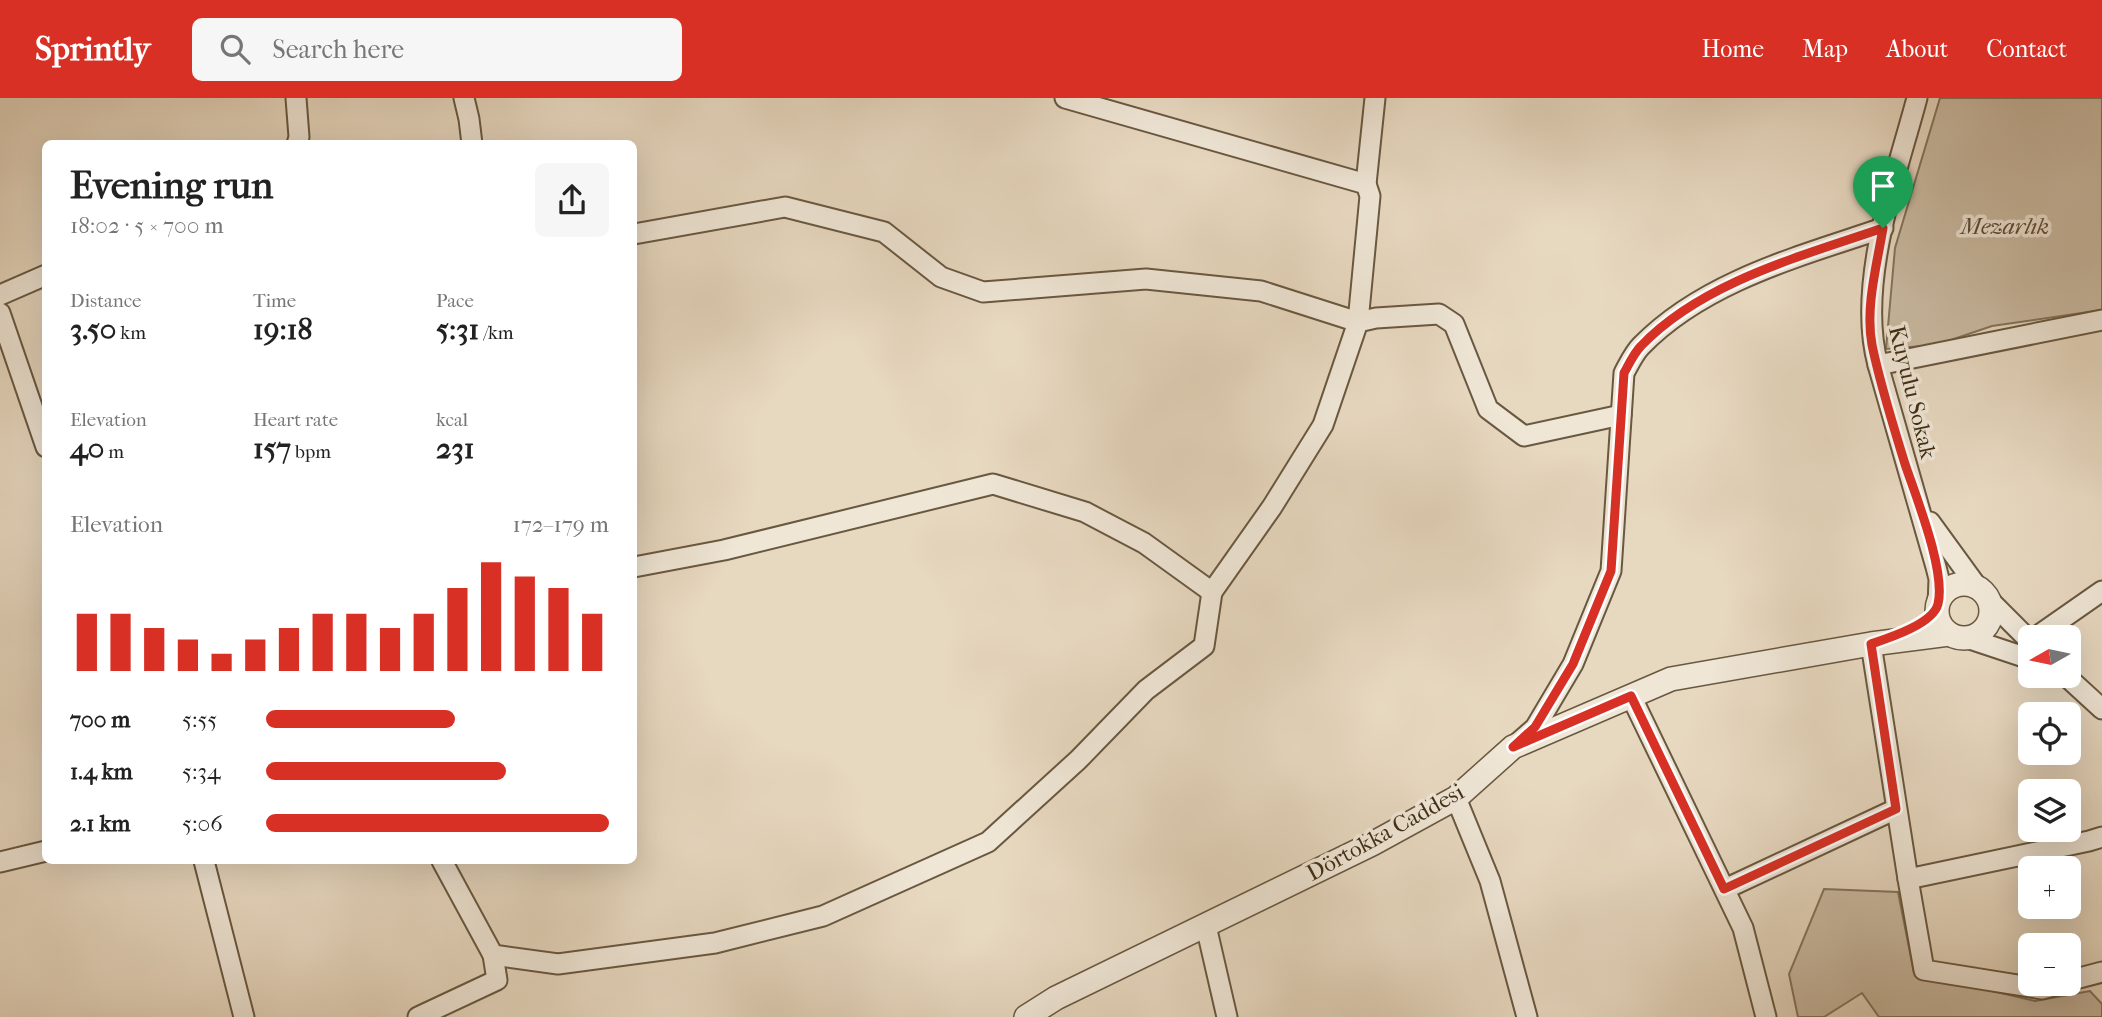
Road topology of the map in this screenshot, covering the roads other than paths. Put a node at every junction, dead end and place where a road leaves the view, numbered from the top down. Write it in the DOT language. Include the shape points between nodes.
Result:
graph roads {
  1 [pos="296,98"];
  2 [pos="464,98"];
  3 [pos="1065,98"];
  4 [pos="1375,98"];
  5 [pos="1917,98"];
  6 [pos="298,140"];
  7 [pos="472,140"];
  8 [pos="1366,184"];
  9 [pos="1883,228"];
  10 [pos="637,233"];
  11 [pos="42,277"];
  12 [pos="0,295"];
  13 [pos="0,313"];
  14 [pos="2102,320"];
  15 [pos="1359,322"];
  16 [pos="1878,365"];
  17 [pos="1621,415"];
  18 [pos="42,434"];
  19 [pos="1915,493"];
  20 [pos="637,566"];
  21 [pos="2102,591"];
  22 [pos="1212,592"];
  23 [pos="1984,595"];
  24 [pos="1938,607"];
  25 [pos="2053,625"];
  26 [pos="2018,629"];
  27 [pos="1958,636"];
  28 [pos="1871,644"];
  29 [pos="2018,655"];
  30 [pos="2079,688"];
  31 [pos="1631,696"];
  32 [pos="2102,709"];
  33 [pos="1513,747"];
  34 [pos="1456,798"];
  35 [pos="1896,809"];
  36 [pos="2102,837"];
  37 [pos="42,852"];
  38 [pos="0,862"];
  39 [pos="205,864"];
  40 [pos="444,864"];
  41 [pos="1908,879"];
  42 [pos="1724,889"];
  43 [pos="1206,926"];
  44 [pos="493,954"];
  45 [pos="2100,977"];
  46 [pos="2081,979"];
  47 [pos="2018,985"];
  48 [pos="244,1017"];
  49 [pos="418,1017"];
  50 [pos="1026,1017"];
  51 [pos="1227,1017"];
  52 [pos="1527,1017"];
  53 [pos="1766,1017"];
  1 -- 6 [label="street"];
  2 -- 7 [label="street"];
  3 -- 8 [label="street"];
  4 -- 8 [label="street"];
  5 -- 9 [label="street, Kuyulu Sokak"];
  8 -- 15 [label="street" via="1370,196"];
  9 -- 16 [label="street, Kuyulu Sokak" via="1870,319"];
  9 -- 17 [label="street" via="1755,272 1673,317 1639,348 1624,373"];
  10 -- 15 [label="street" via="785,207 884,232 941,277 983,292 1146,279 1261,291"];
  11 -- 12 [label="street"];
  13 -- 18 [label="street"];
  14 -- 16 [label="street"];
  15 -- 17 [label="street" via="1439,314 1454,324 1488,409 1524,436"];
  15 -- 22 [label="street" via="1323,425"];
  16 -- 19 [label="street, Kuyulu Sokak"];
  17 -- 33 [label="street" via="1611,571 1573,664 1535,727"];
  19 -- 23 [label="street, Kuyulu Sokak" via="1935,531"];
  19 -- 24 [label="street, Kuyulu Sokak" via="1939,579"];
  20 -- 22 [label="street" via="724,550 993,484 1085,512 1144,542"];
  21 -- 25 [label="street"];
  22 -- 44 [label="street" via="1204,646 1146,690 988,842 823,916 715,943 558,964"];
  23 -- 24 [label="street" via="1963,584 1941,597"];
  23 -- 26 [label="street, Kuyulu Sokak"];
  23 -- 27 [label="street" via="1991,615 1989,624 1980,634"];
  24 -- 27 [label="street" via="1940,622"];
  24 -- 28 [label="street, Dörtokka Caddesi" via="1910,629"];
  27 -- 28 [label="street, Dörtokka Caddesi"];
  27 -- 29 [label="street"];
  28 -- 31 [label="street, Dörtokka Caddesi" via="1671,679"];
  28 -- 35 [label="street"];
  30 -- 32 [label="street"];
  31 -- 33 [label="street, Dörtokka Caddesi"];
  31 -- 42 [label="street"];
  33 -- 34 [label="street, Dörtokka Caddesi"];
  34 -- 43 [label="street, Dörtokka Caddesi"];
  34 -- 52 [label="street" via="1490,881"];
  35 -- 41 [label="street"];
  35 -- 42 [label="street"];
  36 -- 41 [label="street"];
  37 -- 38 [label="street"];
  39 -- 48 [label="street"];
  40 -- 44 [label="street"];
  41 -- 47 [label="street" via="1924,970"];
  42 -- 53 [label="street" via="1743,928"];
  43 -- 50 [label="street, Dörtokka Caddesi"];
  43 -- 51 [label="street"];
  44 -- 49 [label="street" via="497,980"];
  45 -- 46 [label="street"];
}
